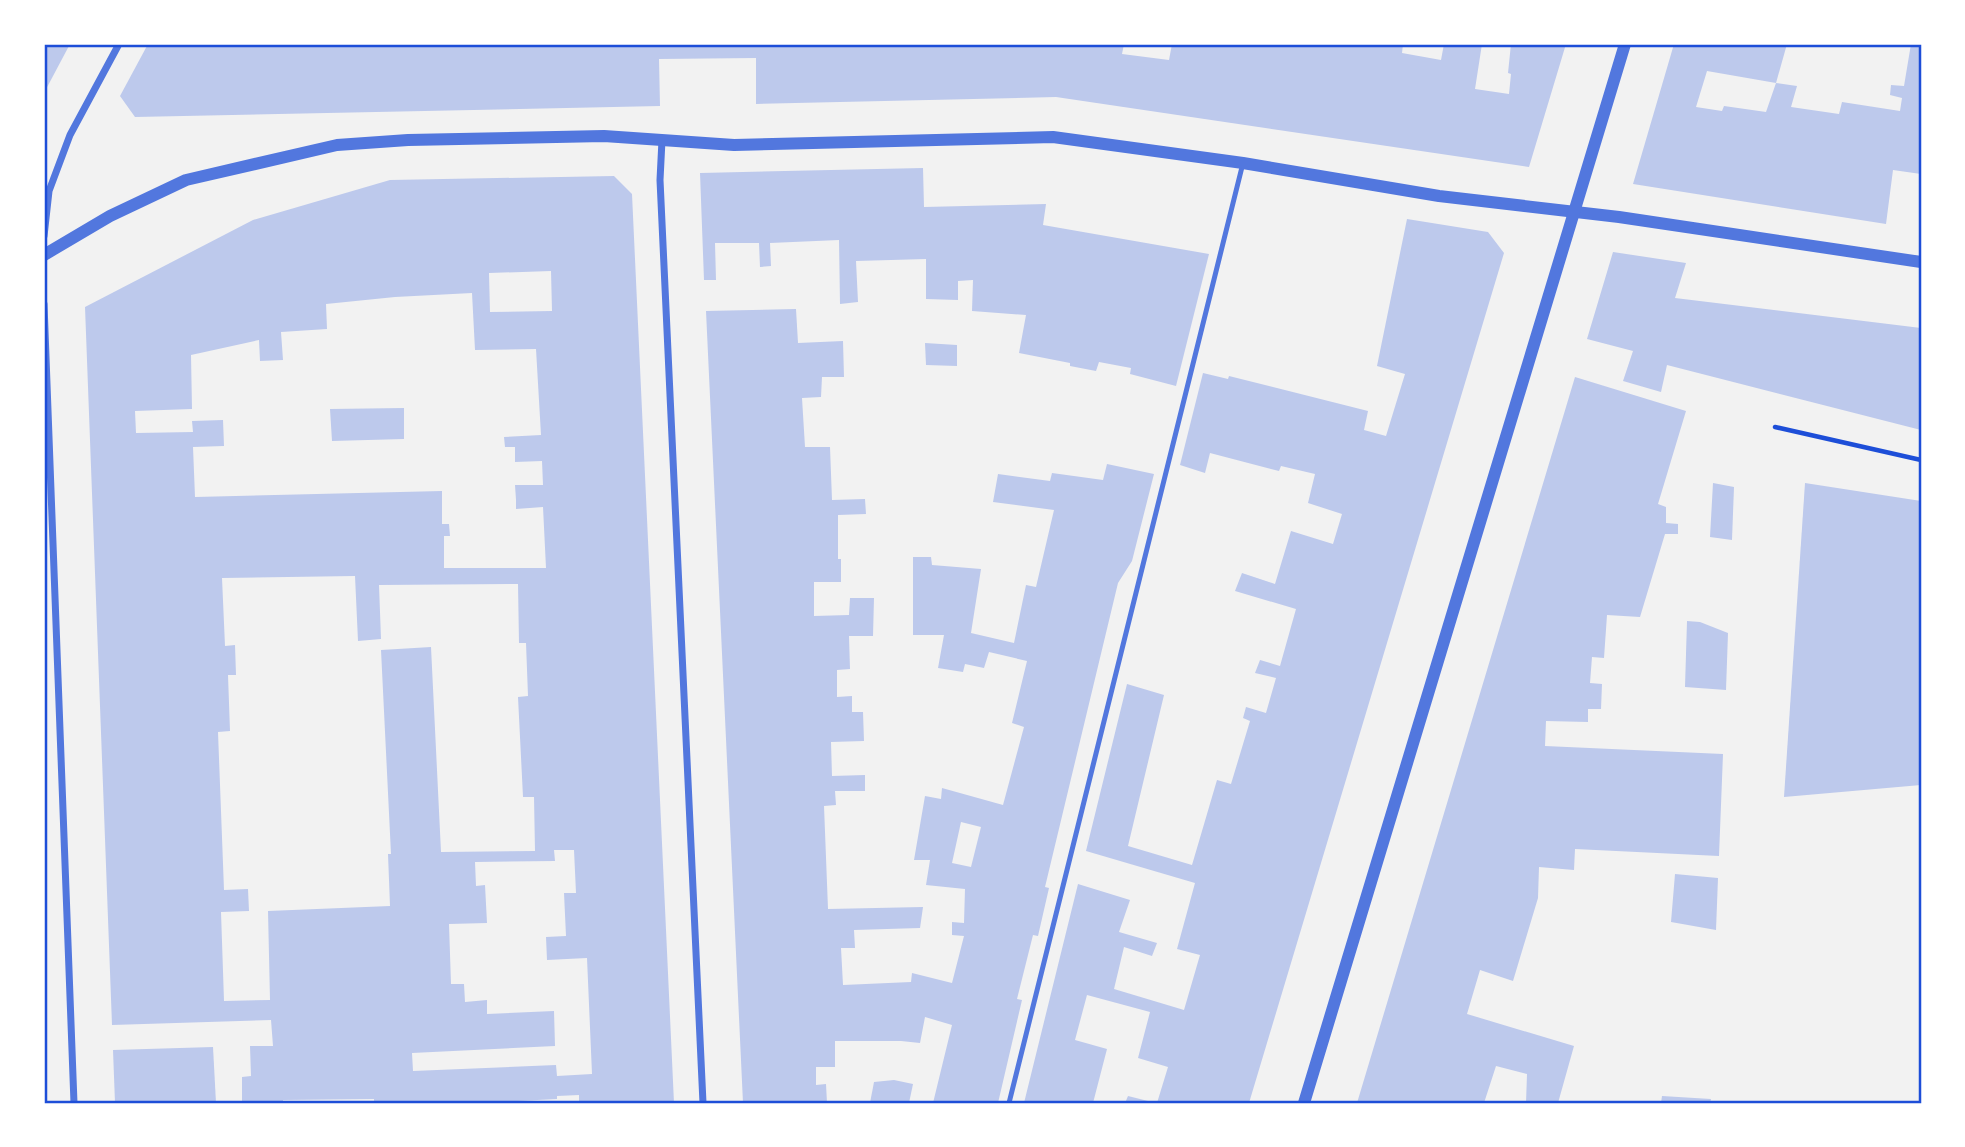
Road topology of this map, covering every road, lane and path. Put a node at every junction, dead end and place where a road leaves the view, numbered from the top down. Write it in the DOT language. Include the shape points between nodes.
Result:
graph roads {
  1 [pos="119,44"];
  2 [pos="1625,44"];
  3 [pos="662,140"];
  4 [pos="1243,163"];
  5 [pos="1573,211"];
  6 [pos="44,236"];
  7 [pos="44,255"];
  8 [pos="1921,262"];
  9 [pos="44,304"];
  10 [pos="1775,427"];
  11 [pos="1921,460"];
  12 [pos="74,1103"];
  13 [pos="703,1103"];
  14 [pos="1009,1103"];
  15 [pos="1304,1103"];
  1 -- 6 [label="street" via="70,135 49,191"];
  2 -- 5 [label="street"];
  3 -- 4 [label="street" via="734,145 1053,137"];
  3 -- 7 [label="street" via="604,136 408,139 337,145 186,180 110,215"];
  3 -- 13 [label="street" via="660,180"];
  4 -- 5 [label="street" via="1439,196"];
  4 -- 14 [label="lane"];
  5 -- 8 [label="street"];
  5 -- 15 [label="street"];
  9 -- 12 [label="street"];
  10 -- 11 [label="path"];
}
